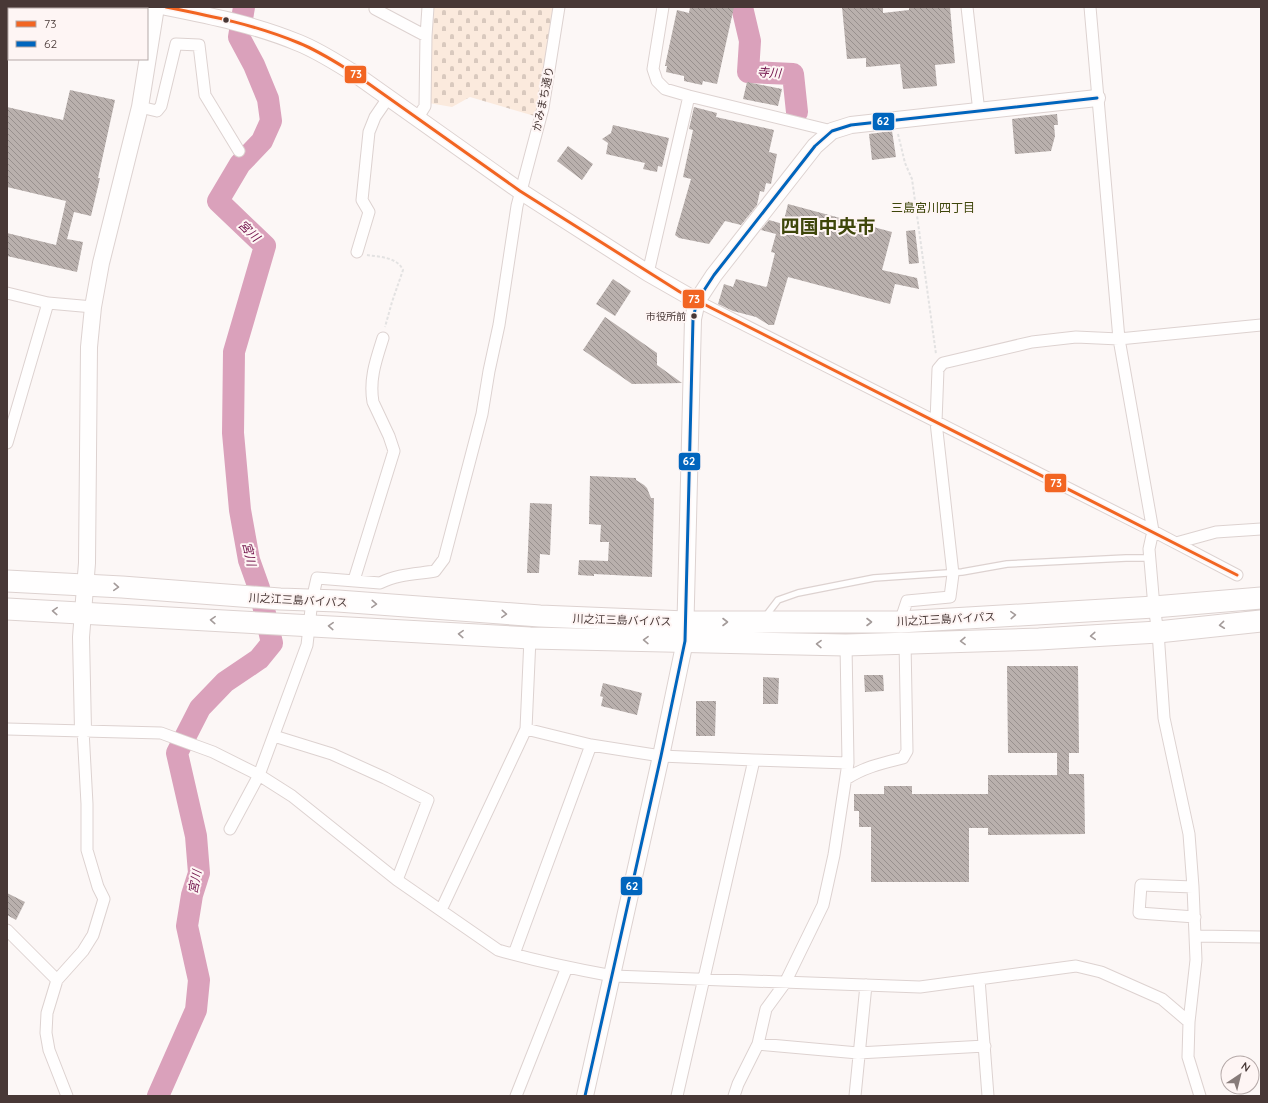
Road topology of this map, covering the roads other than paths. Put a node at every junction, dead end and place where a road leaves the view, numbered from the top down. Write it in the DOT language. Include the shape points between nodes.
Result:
graph roads {
  1 [pos="156,7"];
  2 [pos="166,7"];
  3 [pos="428,7"];
  4 [pos="559,7"];
  5 [pos="663,7"];
  6 [pos="968,7"];
  7 [pos="1090,7"];
  8 [pos="375,9"];
  9 [pos="426,36"];
  10 [pos="148,57"];
  11 [pos="148,60"];
  12 [pos="689,96"];
  13 [pos="388,98"];
  14 [pos="1097,98"];
  15 [pos="140,107"];
  16 [pos="979,112"];
  17 [pos="417,119"];
  18 [pos="832,130"];
  19 [pos="239,151"];
  20 [pos="520,190"];
  21 [pos="357,252"];
  22 [pos="648,273"];
  23 [pos="7,293"];
  24 [pos="697,302"];
  25 [pos="48,303"];
  26 [pos="93,307"];
  27 [pos="1261,325"];
  28 [pos="383,338"];
  29 [pos="1119,339"];
  30 [pos="936,422"];
  31 [pos="7,443"];
  32 [pos="1261,529"];
  33 [pos="1153,531"];
  34 [pos="1176,543"];
  35 [pos="1150,558"];
  36 [pos="953,572"];
  37 [pos="1237,575"];
  38 [pos="354,580"];
  39 [pos="7,581"];
  40 [pos="86,585"];
  41 [pos="1261,598"];
  42 [pos="312,600"];
  43 [pos="1154,607"];
  44 [pos="7,609"];
  45 [pos="83,613"];
  46 [pos="1261,621"];
  47 [pos="762,622"];
  48 [pos="900,622"];
  49 [pos="309,625"];
  50 [pos="686,632"];
  51 [pos="1158,632"];
  52 [pos="530,638"];
  53 [pos="905,642"];
  54 [pos="846,645"];
  55 [pos="7,729"];
  56 [pos="526,729"];
  57 [pos="83,730"];
  58 [pos="274,736"];
  59 [pos="590,745"];
  60 [pos="661,756"];
  61 [pos="754,760"];
  62 [pos="848,763"];
  63 [pos="259,775"];
  64 [pos="846,778"];
  65 [pos="230,829"];
  66 [pos="397,880"];
  67 [pos="1193,887"];
  68 [pos="441,910"];
  69 [pos="1195,916"];
  70 [pos="7,930"];
  71 [pos="1196,936"];
  72 [pos="1261,937"];
  73 [pos="514,954"];
  74 [pos="567,967"];
  75 [pos="613,976"];
  76 [pos="704,979"];
  77 [pos="979,979"];
  78 [pos="57,980"];
  79 [pos="785,983"];
  80 [pos="866,985"];
  81 [pos="1189,1022"];
  82 [pos="758,1044"];
  83 [pos="985,1046"];
  84 [pos="858,1054"];
  85 [pos="67,1096"];
  86 [pos="516,1096"];
  87 [pos="585,1096"];
  88 [pos="677,1096"];
  89 [pos="734,1096"];
  90 [pos="855,1096"];
  91 [pos="988,1096"];
  92 [pos="1200,1096"];
  1 -- 10 [label="street"];
  2 -- 13 [label="street" via="235,21 300,43 328,57"];
  3 -- 9 [label="street"];
  4 -- 20 [label="street, かみまち通り" via="543,108"];
  5 -- 12 [label="street" via="653,68 658,81 665,89"];
  6 -- 16 [label="street"];
  7 -- 14 [label="street"];
  8 -- 9 [label="street"];
  9 -- 17 [label="street" via="425,106"];
  11 -- 15 [label="street"];
  12 -- 18 [label="street"];
  12 -- 22 [label="street"];
  13 -- 17 [label="street"];
  13 -- 21 [label="street" via="375,117 369,132 362,200 369,212"];
  14 -- 16 [label="street"];
  14 -- 29 [label="street"];
  15 -- 19 [label="street" via="157,111 161,106 176,44 199,46 205,95"];
  15 -- 26 [label="street" via="101,263"];
  16 -- 18 [label="street" via="851,125"];
  17 -- 20 [label="street"];
  18 -- 24 [label="street" via="815,146 714,275"];
  20 -- 22 [label="street"];
  20 -- 38 [label="street, かみまち通り" via="482,414 444,559 435,571 404,575 380,583"];
  22 -- 24 [label="street"];
  23 -- 25 [label="street"];
  24 -- 30 [label="street"];
  24 -- 50 [label="street" via="693,318"];
  25 -- 26 [label="street"];
  25 -- 31 [label="street"];
  26 -- 40 [label="street" via="89,347"];
  27 -- 29 [label="street"];
  28 -- 38 [label="street" via="373,370 372,396 394,451"];
  29 -- 30 [label="street" via="1076,337 1032,342 943,363 938,369"];
  29 -- 33 [label="street"];
  30 -- 33 [label="street"];
  30 -- 36 [label="street"];
  32 -- 34 [label="street" via="1216,532"];
  33 -- 34 [label="street"];
  33 -- 35 [label="street"];
  34 -- 37 [label="street"];
  35 -- 36 [label="lane" via="1007,564"];
  35 -- 43 [label="street"];
  36 -- 47 [label="lane" via="874,578 798,593 778,600"];
  36 -- 48 [label="street" via="950,597 907,601"];
  38 -- 42 [label="street, かみまち通り" via="317,578"];
  39 -- 40 [label="highway, 川之江三島バイパス"];
  40 -- 42 [label="highway, 川之江三島バイパス, one-way"];
  40 -- 45 [label="street"];
  41 -- 43 [label="highway, 川之江三島バイパス"];
  42 -- 49 [label="street"];
  42 -- 50 [label="highway, 川之江三島バイパス, one-way" via="540,616"];
  48 -- 43 [label="highway, 川之江三島バイパス, one-way"];
  43 -- 51 [label="street"];
  45 -- 44 [label="highway, 川之江三島バイパス, one-way"];
  49 -- 45 [label="highway, 川之江三島バイパス, one-way"];
  45 -- 57 [label="street"];
  46 -- 51 [label="highway, 川之江三島バイパス, one-way"];
  47 -- 48 [label="highway, 川之江三島バイパス, one-way"];
  50 -- 47 [label="highway, 川之江三島バイパス, one-way"];
  52 -- 49 [label="highway, 川之江三島バイパス, one-way"];
  49 -- 58 [label="street" via="307,645"];
  50 -- 52 [label="highway, 川之江三島バイパス, one-way"];
  54 -- 50 [label="highway, 川之江三島バイパス, one-way"];
  50 -- 60 [label="street"];
  51 -- 53 [label="highway, 川之江三島バイパス, one-way" via="1039,639"];
  51 -- 67 [label="street" via="1164,718 1189,834"];
  52 -- 56 [label="street"];
  53 -- 54 [label="highway, 川之江三島バイパス"];
  53 -- 64 [label="street" via="907,751 903,758 871,766"];
  54 -- 62 [label="street"];
  55 -- 57 [label="street"];
  56 -- 59 [label="street"];
  56 -- 68 [label="street"];
  57 -- 63 [label="street" via="161,733 212,752"];
  57 -- 78 [label="street" via="87,850 104,899 93,935 83,951"];
  58 -- 63 [label="street"];
  58 -- 66 [label="street" via="332,754 428,800"];
  59 -- 60 [label="street"];
  59 -- 73 [label="street"];
  60 -- 61 [label="street"];
  60 -- 75 [label="street"];
  61 -- 62 [label="street"];
  61 -- 76 [label="street"];
  62 -- 64 [label="street"];
  63 -- 65 [label="street"];
  63 -- 66 [label="street" via="292,796"];
  64 -- 79 [label="street" via="823,906"];
  66 -- 68 [label="street"];
  67 -- 69 [label="street"];
  67 -- 69 [label="street" via="1141,885 1139,912"];
  68 -- 73 [label="street" via="498,950"];
  69 -- 71 [label="street"];
  70 -- 78 [label="street"];
  71 -- 72 [label="street"];
  71 -- 81 [label="street"];
  73 -- 74 [label="street"];
  74 -- 75 [label="street"];
  74 -- 86 [label="street"];
  75 -- 76 [label="street"];
  75 -- 87 [label="street"];
  76 -- 79 [label="street"];
  76 -- 88 [label="street"];
  77 -- 80 [label="street" via="920,987"];
  77 -- 81 [label="street" via="1076,966 1101,972 1162,999"];
  77 -- 83 [label="street"];
  78 -- 85 [label="street" via="47,1013 46,1033"];
  79 -- 80 [label="street"];
  79 -- 82 [label="street" via="766,1009"];
  80 -- 84 [label="street"];
  81 -- 92 [label="street" via="1188,1057"];
  82 -- 84 [label="street"];
  82 -- 89 [label="street"];
  83 -- 84 [label="street"];
  83 -- 91 [label="street"];
  84 -- 90 [label="street"];
}
